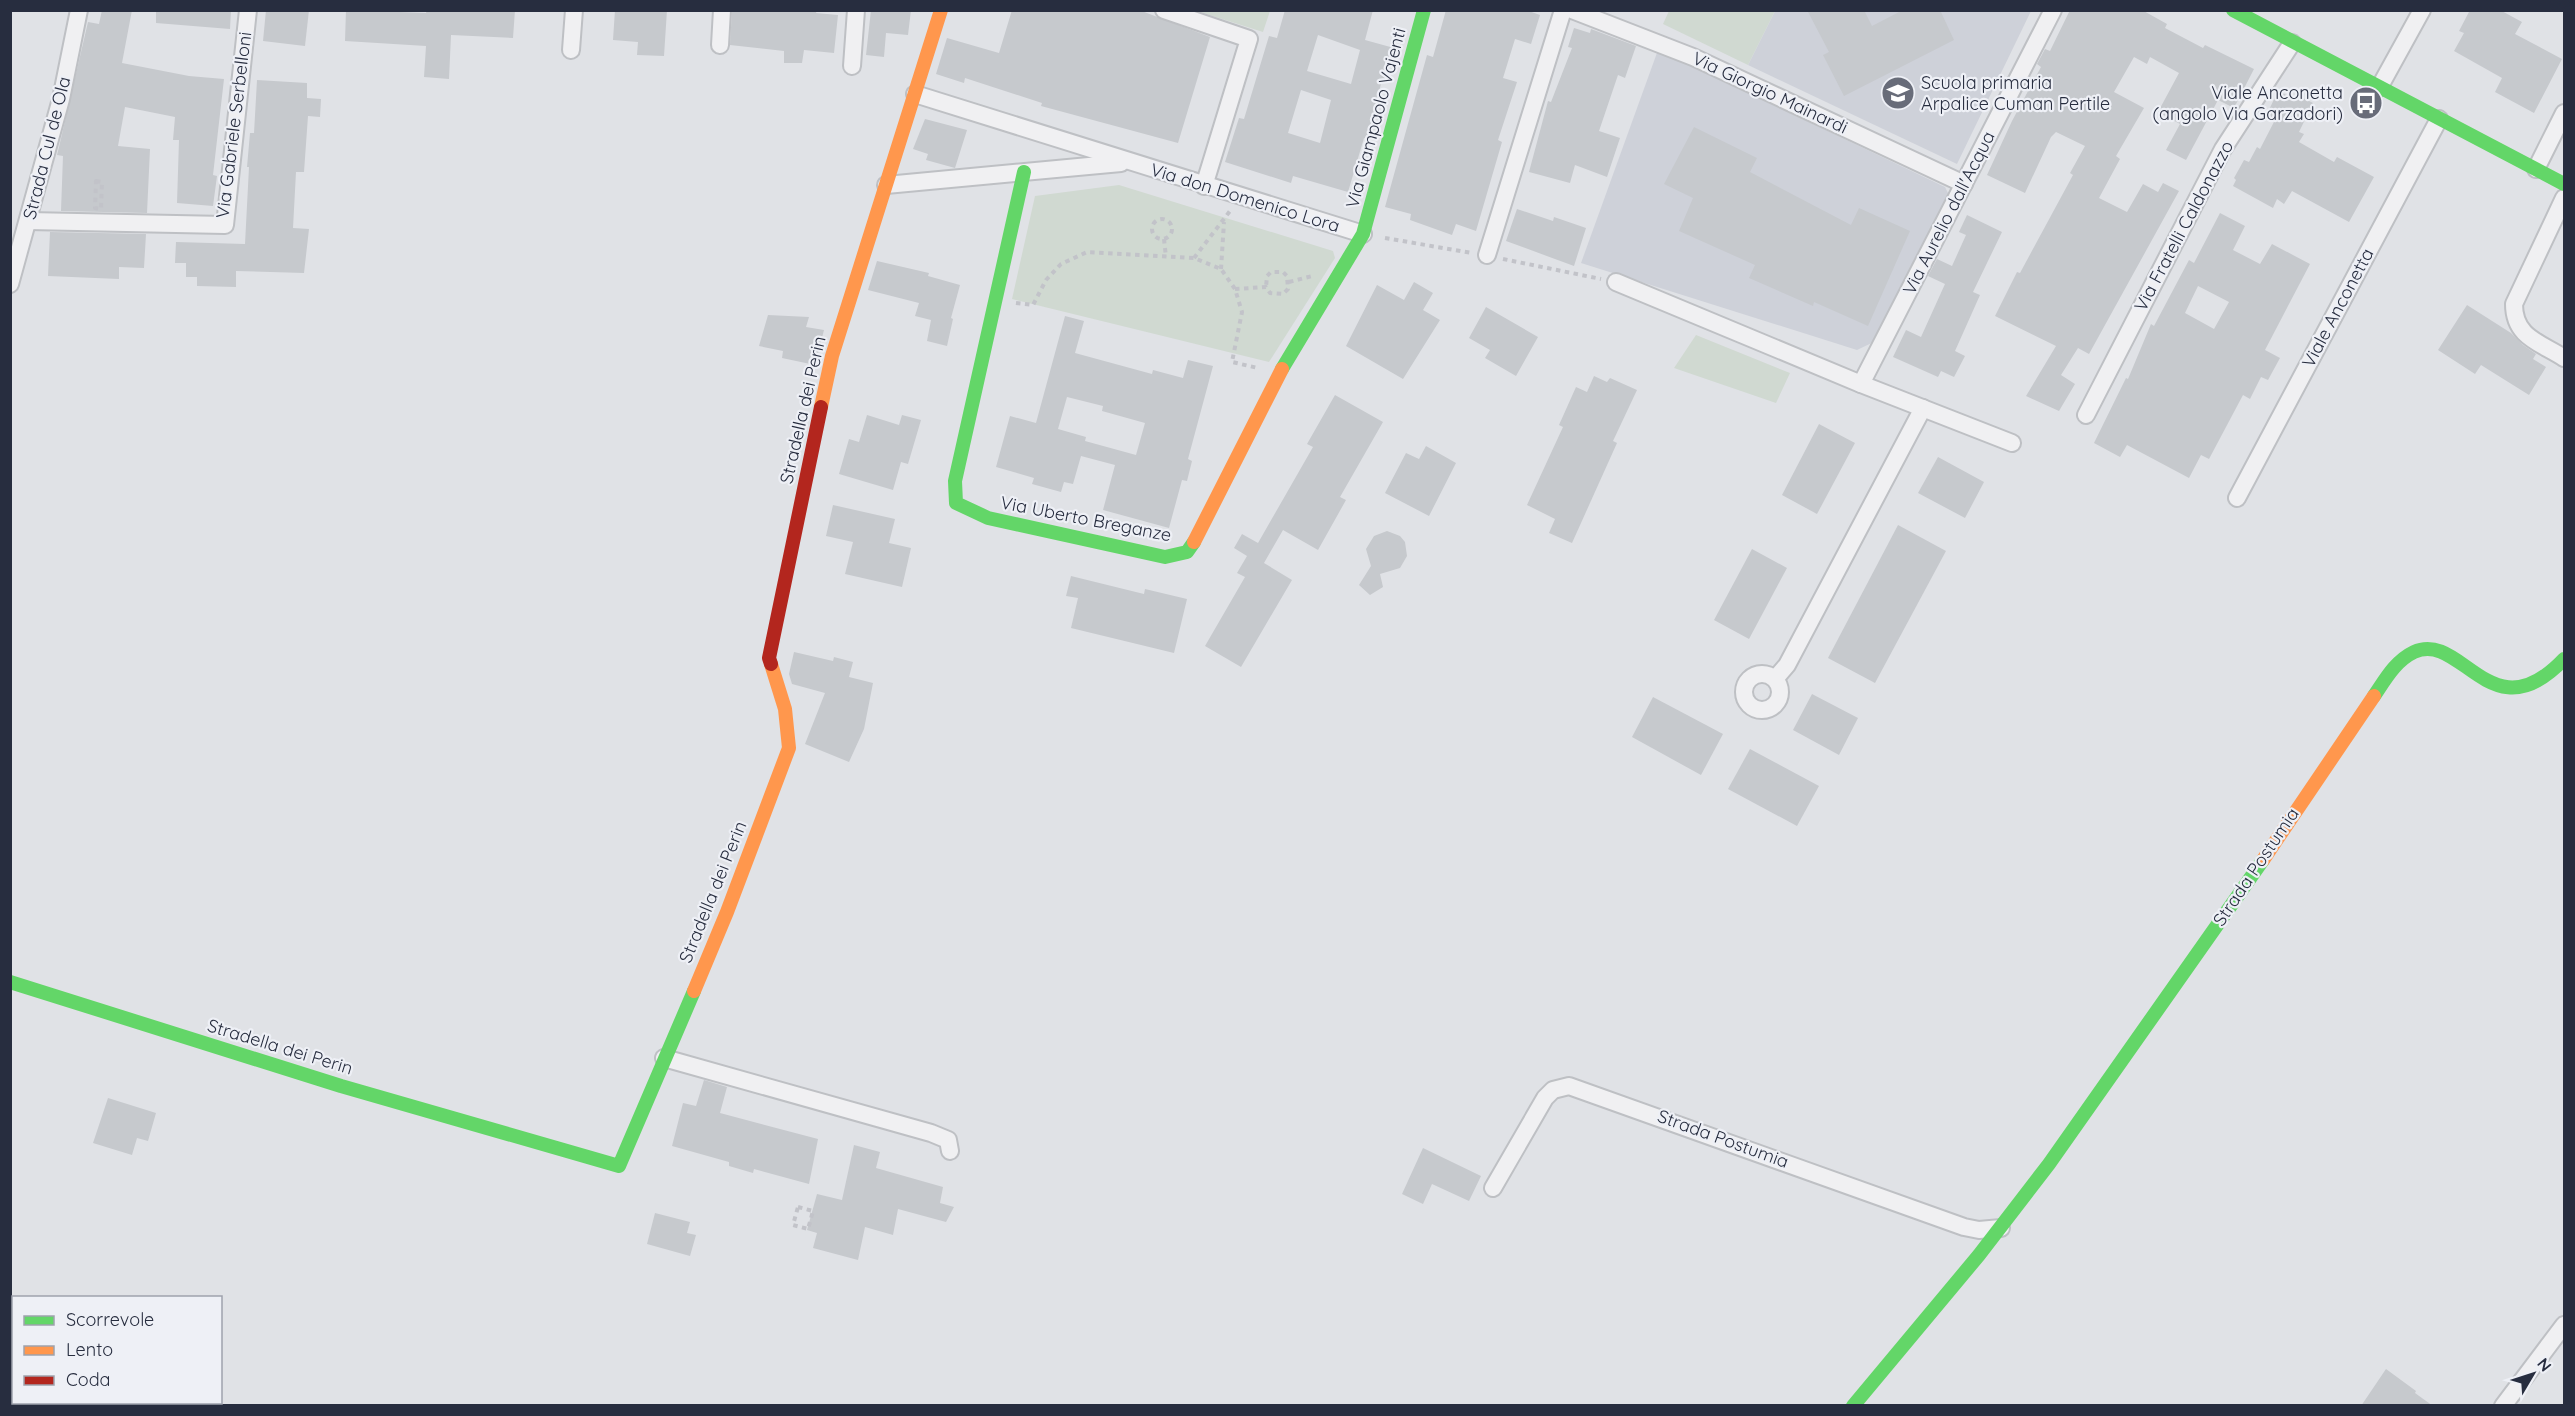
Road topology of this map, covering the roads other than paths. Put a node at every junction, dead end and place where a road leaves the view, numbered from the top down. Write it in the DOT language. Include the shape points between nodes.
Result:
graph roads {
  1 [pos="79,10"];
  2 [pos="248,10"];
  3 [pos="574,10"];
  4 [pos="722,10"];
  5 [pos="856,10"];
  6 [pos="941,10"];
  7 [pos="1164,10"];
  8 [pos="1424,10"];
  9 [pos="1563,10"];
  10 [pos="1572,10"];
  11 [pos="2054,10"];
  12 [pos="2233,10"];
  13 [pos="2422,10"];
  14 [pos="2292,43"];
  15 [pos="720,45"];
  16 [pos="571,50"];
  17 [pos="852,66"];
  18 [pos="2379,88"];
  19 [pos="915,94"];
  20 [pos="2565,113"];
  21 [pos="2439,119"];
  22 [pos="1126,162"];
  23 [pos="2536,169"];
  24 [pos="1024,171"];
  25 [pos="1964,184"];
  26 [pos="2565,184"];
  27 [pos="886,185"];
  28 [pos="1204,186"];
  29 [pos="2565,198"];
  30 [pos="28,221"];
  31 [pos="1363,234"];
  32 [pos="1487,255"];
  33 [pos="1616,282"];
  34 [pos="10,284"];
  35 [pos="2565,358"];
  36 [pos="1861,384"];
  37 [pos="1923,408"];
  38 [pos="2086,415"];
  39 [pos="2012,443"];
  40 [pos="2236,498"];
  41 [pos="2565,659"];
  42 [pos="1775,679"];
  43 [pos="10,981"];
  44 [pos="664,1058"];
  45 [pos="950,1151"];
  46 [pos="1493,1188"];
  47 [pos="2001,1228"];
  48 [pos="2565,1325"];
  49 [pos="1853,1406"];
  50 [pos="2502,1406"];
  1 -- 30 [label="street, Strada Cul de Ola" via="61,99"];
  2 -- 30 [label="street, Via Gabriele Serbelloni" via="225,225"];
  3 -- 16 [label="street"];
  4 -- 15 [label="street"];
  5 -- 17 [label="street"];
  6 -- 19 [label="street, Stradella dei Perin"];
  7 -- 28 [label="street" via="1249,39"];
  8 -- 31 [label="street, Via Giampaolo Vajenti"];
  9 -- 32 [label="street"];
  10 -- 25 [label="street, Via Giorgio Mainardi" via="1693,57"];
  11 -- 25 [label="street, Via Aurelio dall'Acqua"];
  12 -- 14 [label="street"];
  13 -- 18 [label="street"];
  14 -- 18 [label="street"];
  14 -- 38 [label="street, Via Fratelli Caldonazzo" via="2223,149"];
  18 -- 21 [label="street"];
  19 -- 22 [label="street, Via don Domenico Lora"];
  19 -- 27 [label="street, Stradella dei Perin"];
  20 -- 23 [label="street"];
  21 -- 23 [label="street"];
  21 -- 40 [label="street, Viale Anconetta"];
  22 -- 24 [label="street, Via don Domenico Lora"];
  22 -- 28 [label="street, Via don Domenico Lora"];
  23 -- 26 [label="street"];
  24 -- 27 [label="street, Via don Domenico Lora"];
  24 -- 31 [label="street, Via Uberto Breganze" via="955,481 956,503 988,518 1165,557 1187,552 1201,533 1279,373"];
  25 -- 36 [label="street, Via Aurelio dall'Acqua"];
  27 -- 44 [label="street, Stradella dei Perin" via="832,356 769,658 785,709 789,748 727,912"];
  28 -- 31 [label="street, Via don Domenico Lora"];
  29 -- 35 [label="street" via="2514,304 2519,330"];
  30 -- 34 [label="street, Strada Cul de Ola"];
  33 -- 36 [label="street"];
  36 -- 37 [label="street"];
  37 -- 39 [label="street"];
  37 -- 42 [label="street" via="1787,664"];
  41 -- 47 [label="street, Strada Postumia" via="2540,683 2518,690 2496,686 2437,650 2426,648 2408,654 2393,668 2121,1065"];
  43 -- 44 [label="street, Stradella dei Perin" via="341,1086 619,1166"];
  44 -- 45 [label="street" via="931,1133 948,1140"];
  46 -- 47 [label="street, Strada Postumia" via="1545,1098 1553,1090 1569,1086 1964,1227"];
  47 -- 49 [label="street, Strada Postumia" via="1941,1303 1889,1358"];
  48 -- 50 [label="street"];
}
